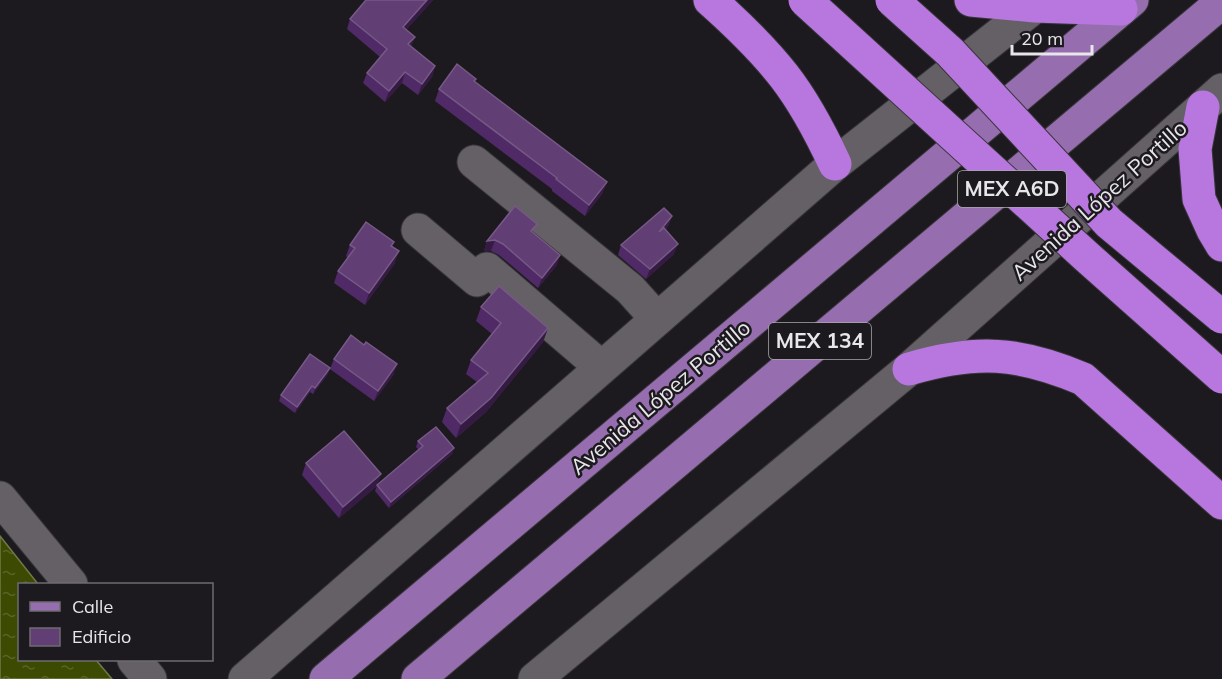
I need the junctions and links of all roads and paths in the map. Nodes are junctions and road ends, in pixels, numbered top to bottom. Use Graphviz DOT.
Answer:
graph roads {
  1 [pos="710,0"];
  2 [pos="805,0"];
  3 [pos="892,0"];
  4 [pos="971,0"];
  5 [pos="1222,2"];
  6 [pos="1039,3"];
  7 [pos="1127,5"];
  8 [pos="1213,99"];
  9 [pos="474,162"];
  10 [pos="835,164"];
  11 [pos="418,230"];
  12 [pos="1222,245"];
  13 [pos="1222,317"];
  14 [pos="657,319"];
  15 [pos="601,367"];
  16 [pos="909,369"];
  17 [pos="1222,376"];
  18 [pos="0,498"];
  19 [pos="1222,503"];
  20 [pos="69,583"];
  21 [pos="135,661"];
  22 [pos="150,679"];
  23 [pos="245,679"];
  24 [pos="326,679"];
  25 [pos="418,679"];
  26 [pos="535,679"];
  1 -- 10 [label="highway"];
  2 -- 17 [label="highway, MEX A6D, bridge"];
  3 -- 13 [label="highway, MEX A6D, bridge"];
  4 -- 6 [label="highway"];
  5 -- 25 [label="main road, MEX 134"];
  6 -- 7 [label="highway"];
  6 -- 10 [label="street"];
  7 -- 24 [label="main road, Avenida López Portillo / MEX 134"];
  8 -- 12 [label="highway"];
  8 -- 16 [label="street, Avenida López Portillo"];
  9 -- 14 [label="street"];
  10 -- 14 [label="street"];
  11 -- 15 [label="street"];
  14 -- 15 [label="street"];
  15 -- 23 [label="street"];
  16 -- 19 [label="highway"];
  16 -- 26 [label="street, Avenida López Portillo"];
  18 -- 20 [label="street"];
  21 -- 22 [label="street"];
}
